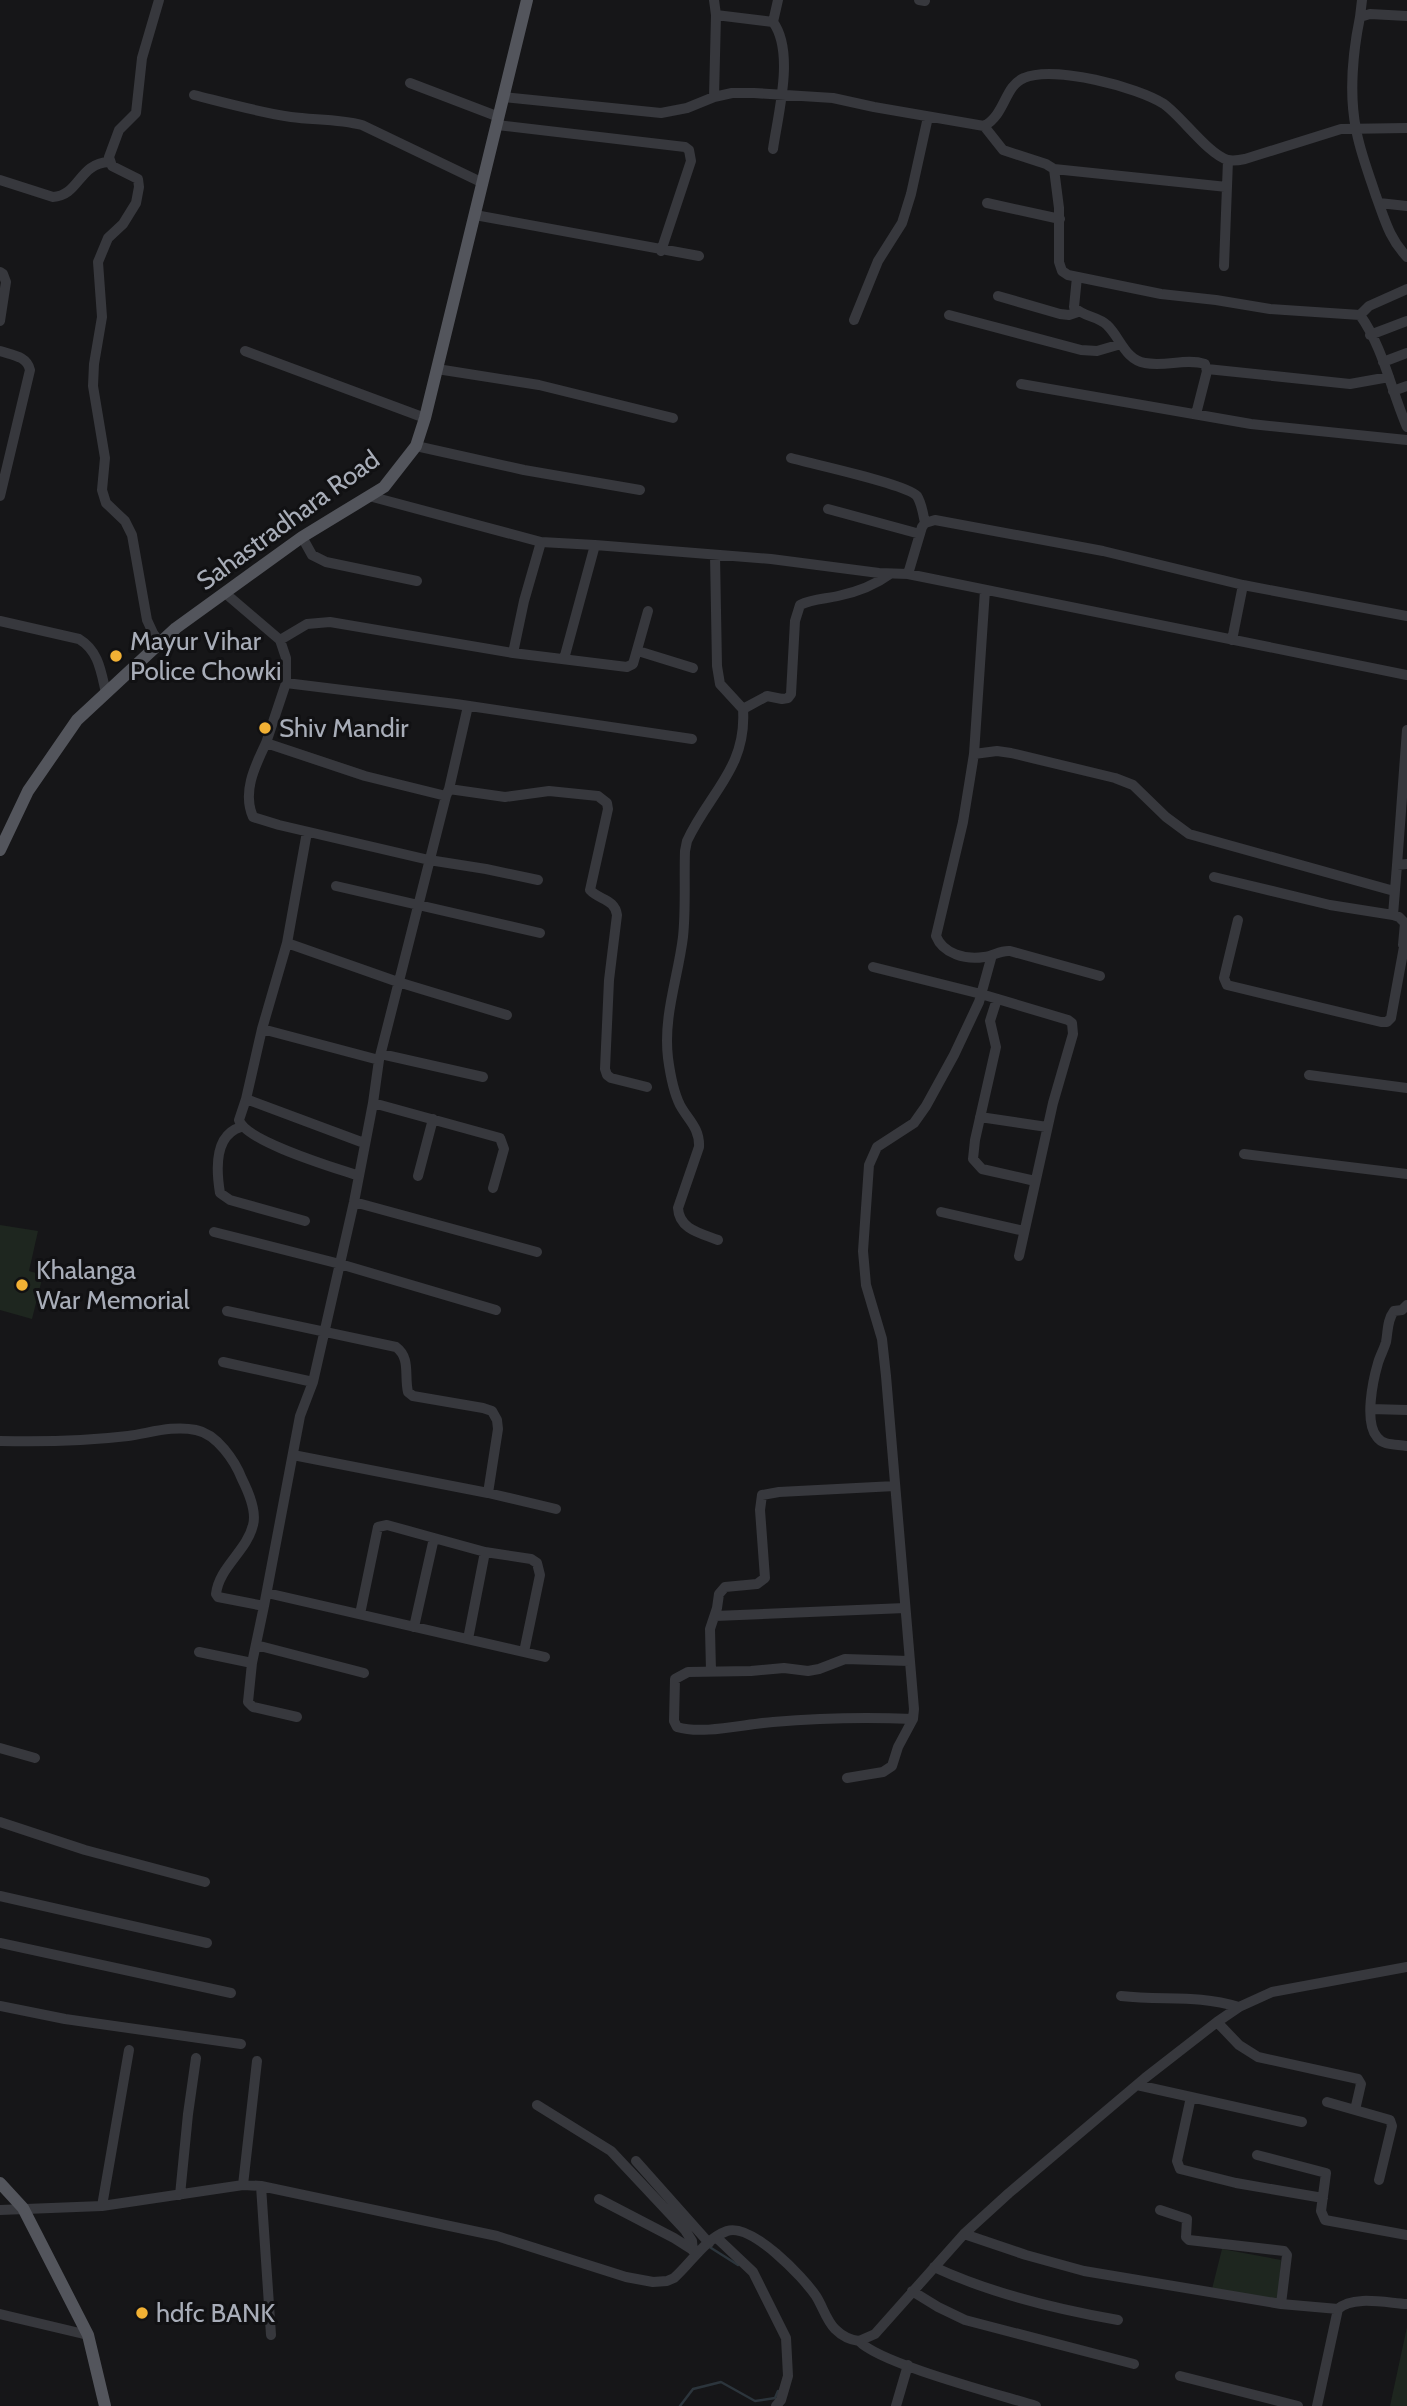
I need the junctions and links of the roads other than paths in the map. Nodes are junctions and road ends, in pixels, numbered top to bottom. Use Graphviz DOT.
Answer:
graph roads {
  1 [pos="159,0"];
  2 [pos="527,0"];
  3 [pos="714,0"];
  4 [pos="778,0"];
  5 [pos="919,0"];
  6 [pos="1362,0"];
  7 [pos="925,1"];
  8 [pos="716,15"];
  9 [pos="1407,16"];
  10 [pos="1360,17"];
  11 [pos="773,22"];
  12 [pos="410,83"];
  13 [pos="194,95"];
  14 [pos="781,95"];
  15 [pos="504,97"];
  16 [pos="713,97"];
  17 [pos="928,117"];
  18 [pos="498,121"];
  19 [pos="984,126"];
  20 [pos="1356,128"];
  21 [pos="1407,128"];
  22 [pos="773,149"];
  23 [pos="1228,160"];
  24 [pos="109,162"];
  25 [pos="1054,169"];
  26 [pos="0,180"];
  27 [pos="483,183"];
  28 [pos="1227,187"];
  29 [pos="987,203"];
  30 [pos="1379,203"];
  31 [pos="1407,206"];
  32 [pos="475,215"];
  33 [pos="1060,219"];
  34 [pos="661,251"];
  35 [pos="699,257"];
  36 [pos="1407,257"];
  37 [pos="1224,266"];
  38 [pos="0,272"];
  39 [pos="1077,277"];
  40 [pos="1407,289"];
  41 [pos="998,296"];
  42 [pos="1078,312"];
  43 [pos="949,315"];
  44 [pos="1360,315"];
  45 [pos="854,320"];
  46 [pos="0,321"];
  47 [pos="1407,321"];
  48 [pos="1370,335"];
  49 [pos="1121,344"];
  50 [pos="0,351"];
  51 [pos="245,351"];
  52 [pos="1407,353"];
  53 [pos="1383,362"];
  54 [pos="437,369"];
  55 [pos="1207,369"];
  56 [pos="1389,377"];
  57 [pos="1021,384"];
  58 [pos="1407,386"];
  59 [pos="1393,391"];
  60 [pos="1196,414"];
  61 [pos="425,418"];
  62 [pos="673,418"];
  63 [pos="1406,423"];
  64 [pos="1407,440"];
  65 [pos="416,446"];
  66 [pos="791,458"];
  67 [pos="640,490"];
  68 [pos="0,496"];
  69 [pos="369,496"];
  70 [pos="828,509"];
  71 [pos="925,523"];
  72 [pos="920,534"];
  73 [pos="302,537"];
  74 [pos="541,542"];
  75 [pos="594,545"];
  76 [pos="715,555"];
  77 [pos="890,574"];
  78 [pos="908,574"];
  79 [pos="416,581"];
  80 [pos="1243,585"];
  81 [pos="985,590"];
  82 [pos="225,593"];
  83 [pos="649,611"];
  84 [pos="1407,616"];
  85 [pos="0,621"];
  86 [pos="280,639"];
  87 [pos="1232,640"];
  88 [pos="160,643"];
  89 [pos="638,650"];
  90 [pos="513,653"];
  91 [pos="564,659"];
  92 [pos="692,668"];
  93 [pos="1407,675"];
  94 [pos="286,683"];
  95 [pos="106,693"];
  96 [pos="468,706"];
  97 [pos="743,709"];
  98 [pos="1407,730"];
  99 [pos="692,739"];
  100 [pos="266,743"];
  101 [pos="975,754"];
  102 [pos="447,793"];
  103 [pos="307,832"];
  104 [pos="0,850"];
  105 [pos="429,860"];
  106 [pos="1402,864"];
  107 [pos="1214,877"];
  108 [pos="537,880"];
  109 [pos="336,886"];
  110 [pos="1394,891"];
  111 [pos="417,905"];
  112 [pos="1392,915"];
  113 [pos="1238,920"];
  114 [pos="540,933"];
  115 [pos="287,943"];
  116 [pos="1405,948"];
  117 [pos="992,955"];
  118 [pos="873,967"];
  119 [pos="1100,976"];
  120 [pos="398,982"];
  121 [pos="981,994"];
  122 [pos="997,999"];
  123 [pos="507,1015"];
  124 [pos="262,1029"];
  125 [pos="380,1057"];
  126 [pos="1309,1075"];
  127 [pos="483,1077"];
  128 [pos="647,1087"];
  129 [pos="1407,1088"];
  130 [pos="246,1099"];
  131 [pos="373,1103"];
  132 [pos="980,1117"];
  133 [pos="433,1119"];
  134 [pos="241,1127"];
  135 [pos="1048,1127"];
  136 [pos="364,1143"];
  137 [pos="1244,1154"];
  138 [pos="1407,1174"];
  139 [pos="359,1176"];
  140 [pos="418,1176"];
  141 [pos="1035,1181"];
  142 [pos="493,1188"];
  143 [pos="354,1202"];
  144 [pos="941,1212"];
  145 [pos="305,1221"];
  146 [pos="1024,1231"];
  147 [pos="214,1232"];
  148 [pos="718,1240"];
  149 [pos="537,1252"];
  150 [pos="1019,1256"];
  151 [pos="340,1264"];
  152 [pos="1407,1306"];
  153 [pos="496,1310"];
  154 [pos="227,1311"];
  155 [pos="324,1333"];
  156 [pos="223,1363"];
  157 [pos="313,1382"];
  158 [pos="1371,1409"];
  159 [pos="1407,1410"];
  160 [pos="0,1441"];
  161 [pos="1407,1446"];
  162 [pos="293,1455"];
  163 [pos="895,1486"];
  164 [pos="488,1493"];
  165 [pos="556,1509"];
  166 [pos="434,1538"];
  167 [pos="485,1552"];
  168 [pos="267,1593"];
  169 [pos="264,1606"];
  170 [pos="905,1608"];
  171 [pos="360,1614"];
  172 [pos="715,1616"];
  173 [pos="414,1627"];
  174 [pos="468,1639"];
  175 [pos="256,1645"];
  176 [pos="199,1652"];
  177 [pos="524,1652"];
  178 [pos="545,1657"];
  179 [pos="909,1661"];
  180 [pos="252,1663"];
  181 [pos="711,1671"];
  182 [pos="364,1673"];
  183 [pos="297,1717"];
  184 [pos="913,1719"];
  185 [pos="0,1748"];
  186 [pos="35,1758"];
  187 [pos="847,1779"];
  188 [pos="0,1822"];
  189 [pos="205,1882"];
  190 [pos="0,1896"];
  191 [pos="0,1943"];
  192 [pos="206,1943"];
  193 [pos="1407,1967"];
  194 [pos="232,1993"];
  195 [pos="1121,1996"];
  196 [pos="0,2006"];
  197 [pos="1240,2007"];
  198 [pos="1217,2022"];
  199 [pos="241,2044"];
  200 [pos="130,2050"];
  201 [pos="197,2058"];
  202 [pos="257,2061"];
  203 [pos="1137,2085"];
  204 [pos="1191,2097"];
  205 [pos="1327,2102"];
  206 [pos="537,2105"];
  207 [pos="1355,2110"];
  208 [pos="1303,2122"];
  209 [pos="1257,2155"];
  210 [pos="636,2161"];
  211 [pos="1379,2180"];
  212 [pos="0,2183"];
  213 [pos="243,2185"];
  214 [pos="261,2186"];
  215 [pos="180,2195"];
  216 [pos="1323,2198"];
  217 [pos="599,2199"];
  218 [pos="102,2206"];
  219 [pos="23,2208"];
  220 [pos="0,2210"];
  221 [pos="1160,2210"];
  222 [pos="964,2234"];
  223 [pos="1407,2235"];
  224 [pos="704,2246"];
  225 [pos="934,2267"];
  226 [pos="912,2291"];
  227 [pos="1282,2304"];
  228 [pos="1407,2304"];
  229 [pos="1338,2309"];
  230 [pos="0,2314"];
  231 [pos="1118,2320"];
  232 [pos="271,2334"];
  233 [pos="88,2335"];
  234 [pos="859,2341"];
  235 [pos="1134,2364"];
  236 [pos="908,2365"];
  237 [pos="1180,2376"];
  238 [pos="106,2406"];
  239 [pos="776,2406"];
  240 [pos="896,2406"];
  241 [pos="1036,2406"];
  242 [pos="1298,2406"];
  243 [pos="1317,2406"];
  1 -- 24 [label="street"];
  2 -- 15 [label="main road, Sahastradhara Road"];
  3 -- 8 [label="street"];
  4 -- 11 [label="street"];
  5 -- 7 [label="street"];
  6 -- 10 [label="street"];
  8 -- 11 [label="street"];
  8 -- 16 [label="street"];
  9 -- 10 [label="street"];
  10 -- 20 [label="street"];
  11 -- 14 [label="street"];
  12 -- 18 [label="street"];
  13 -- 27 [label="street"];
  14 -- 16 [label="street"];
  14 -- 17 [label="street"];
  14 -- 22 [label="street"];
  15 -- 16 [label="street"];
  15 -- 18 [label="main road, Sahastradhara Road"];
  17 -- 19 [label="street"];
  17 -- 45 [label="street"];
  18 -- 27 [label="main road, Sahastradhara Road"];
  18 -- 34 [label="street"];
  19 -- 23 [label="street"];
  19 -- 25 [label="street"];
  20 -- 21 [label="street"];
  20 -- 23 [label="street"];
  20 -- 30 [label="street"];
  23 -- 28 [label="street"];
  24 -- 26 [label="street"];
  24 -- 88 [label="street"];
  25 -- 28 [label="street"];
  25 -- 33 [label="street"];
  27 -- 32 [label="main road, Sahastradhara Road"];
  28 -- 37 [label="street"];
  29 -- 33 [label="street"];
  30 -- 31 [label="street"];
  30 -- 36 [label="street"];
  32 -- 34 [label="street"];
  32 -- 54 [label="main road, Sahastradhara Road"];
  33 -- 39 [label="street"];
  34 -- 35 [label="street"];
  38 -- 46 [label="street"];
  39 -- 42 [label="street"];
  39 -- 44 [label="street"];
  40 -- 44 [label="street"];
  41 -- 42 [label="street"];
  42 -- 49 [label="street"];
  43 -- 49 [label="street"];
  44 -- 48 [label="street"];
  47 -- 48 [label="street"];
  48 -- 53 [label="street"];
  49 -- 55 [label="street"];
  50 -- 68 [label="street"];
  51 -- 61 [label="street"];
  52 -- 53 [label="street"];
  53 -- 56 [label="street"];
  54 -- 61 [label="main road, Sahastradhara Road"];
  54 -- 62 [label="street"];
  55 -- 56 [label="street"];
  55 -- 60 [label="street"];
  56 -- 59 [label="street"];
  57 -- 60 [label="street"];
  58 -- 59 [label="street"];
  59 -- 63 [label="street"];
  60 -- 64 [label="street"];
  61 -- 65 [label="main road, Sahastradhara Road"];
  65 -- 67 [label="street"];
  65 -- 69 [label="main road, Sahastradhara Road"];
  66 -- 71 [label="street"];
  69 -- 73 [label="main road, Sahastradhara Road"];
  69 -- 74 [label="street"];
  70 -- 72 [label="street"];
  71 -- 72 [label="street"];
  71 -- 80 [label="street"];
  72 -- 78 [label="street"];
  73 -- 79 [label="street"];
  73 -- 82 [label="main road, Sahastradhara Road"];
  74 -- 75 [label="street"];
  74 -- 90 [label="street"];
  75 -- 76 [label="street"];
  75 -- 91 [label="street"];
  76 -- 77 [label="street"];
  76 -- 97 [label="street"];
  77 -- 78 [label="street"];
  77 -- 97 [label="street"];
  78 -- 81 [label="street"];
  80 -- 84 [label="street"];
  80 -- 87 [label="street"];
  81 -- 87 [label="street"];
  81 -- 101 [label="street"];
  82 -- 86 [label="street"];
  82 -- 88 [label="main road, Sahastradhara Road"];
  83 -- 89 [label="street"];
  85 -- 95 [label="street"];
  86 -- 90 [label="street"];
  86 -- 94 [label="street"];
  87 -- 93 [label="street"];
  88 -- 95 [label="main road, Sahastradhara Road"];
  89 -- 91 [label="street"];
  89 -- 92 [label="street"];
  90 -- 91 [label="street"];
  94 -- 96 [label="street"];
  94 -- 100 [label="street"];
  95 -- 104 [label="main road, Sahastradhara Road"];
  96 -- 99 [label="street"];
  96 -- 102 [label="street"];
  97 -- 148 [label="street"];
  98 -- 106 [label="street"];
  100 -- 102 [label="street"];
  100 -- 103 [label="street"];
  101 -- 110 [label="street"];
  101 -- 117 [label="street"];
  102 -- 105 [label="street"];
  102 -- 128 [label="street"];
  103 -- 105 [label="street"];
  103 -- 115 [label="street"];
  105 -- 108 [label="street"];
  105 -- 111 [label="street"];
  106 -- 110 [label="street"];
  107 -- 112 [label="street"];
  109 -- 111 [label="street"];
  110 -- 112 [label="street"];
  111 -- 114 [label="street"];
  111 -- 120 [label="street"];
  112 -- 116 [label="street"];
  113 -- 116 [label="street"];
  115 -- 120 [label="street"];
  115 -- 124 [label="street"];
  117 -- 119 [label="street"];
  117 -- 121 [label="street"];
  118 -- 121 [label="street"];
  120 -- 123 [label="street"];
  120 -- 125 [label="street"];
  121 -- 122 [label="street"];
  121 -- 163 [label="street"];
  122 -- 132 [label="street"];
  122 -- 135 [label="street"];
  124 -- 125 [label="street"];
  124 -- 130 [label="street"];
  125 -- 127 [label="street"];
  125 -- 131 [label="street"];
  126 -- 129 [label="street"];
  130 -- 134 [label="street"];
  130 -- 136 [label="street"];
  131 -- 133 [label="street"];
  131 -- 136 [label="street"];
  132 -- 135 [label="street"];
  132 -- 141 [label="street"];
  133 -- 140 [label="street"];
  133 -- 142 [label="street"];
  134 -- 139 [label="street"];
  134 -- 145 [label="street"];
  135 -- 141 [label="street"];
  136 -- 139 [label="street"];
  137 -- 138 [label="street"];
  139 -- 143 [label="street"];
  141 -- 146 [label="street"];
  143 -- 149 [label="street"];
  143 -- 151 [label="street"];
  144 -- 146 [label="street"];
  146 -- 150 [label="street"];
  147 -- 151 [label="street"];
  151 -- 153 [label="street"];
  151 -- 155 [label="street"];
  152 -- 158 [label="street"];
  154 -- 155 [label="street"];
  155 -- 157 [label="street"];
  155 -- 164 [label="street"];
  156 -- 157 [label="street"];
  157 -- 162 [label="street"];
  158 -- 159 [label="street"];
  158 -- 161 [label="street"];
  160 -- 169 [label="street"];
  162 -- 164 [label="street"];
  162 -- 168 [label="street"];
  163 -- 170 [label="street"];
  163 -- 172 [label="street"];
  164 -- 165 [label="street"];
  166 -- 167 [label="street"];
  166 -- 171 [label="street"];
  166 -- 173 [label="street"];
  167 -- 174 [label="street"];
  167 -- 177 [label="street"];
  168 -- 169 [label="street"];
  168 -- 171 [label="street"];
  169 -- 175 [label="street"];
  170 -- 172 [label="street"];
  170 -- 179 [label="street"];
  171 -- 173 [label="street"];
  172 -- 181 [label="street"];
  173 -- 174 [label="street"];
  174 -- 177 [label="street"];
  175 -- 180 [label="street"];
  175 -- 182 [label="street"];
  176 -- 180 [label="street"];
  177 -- 178 [label="street"];
  179 -- 181 [label="street"];
  179 -- 184 [label="street"];
  180 -- 183 [label="street"];
  181 -- 184 [label="street"];
  184 -- 187 [label="street"];
  185 -- 186 [label="street"];
  188 -- 189 [label="street"];
  190 -- 192 [label="street"];
  191 -- 194 [label="street"];
  193 -- 197 [label="street"];
  195 -- 197 [label="street"];
  196 -- 199 [label="street"];
  197 -- 198 [label="street"];
  198 -- 203 [label="street"];
  198 -- 207 [label="street"];
  200 -- 218 [label="street"];
  201 -- 215 [label="street"];
  202 -- 213 [label="street"];
  203 -- 204 [label="street"];
  203 -- 222 [label="street"];
  204 -- 208 [label="street"];
  204 -- 216 [label="street"];
  205 -- 207 [label="street"];
  206 -- 224 [label="street"];
  207 -- 211 [label="street"];
  209 -- 216 [label="street"];
  210 -- 224 [label="street"];
  212 -- 219 [label="main road"];
  213 -- 214 [label="street"];
  213 -- 215 [label="street"];
  214 -- 224 [label="street"];
  214 -- 232 [label="street"];
  215 -- 218 [label="street"];
  216 -- 223 [label="street"];
  217 -- 224 [label="street"];
  218 -- 219 [label="street"];
  219 -- 220 [label="street"];
  219 -- 233 [label="main road"];
  221 -- 227 [label="street"];
  222 -- 225 [label="street"];
  222 -- 227 [label="street"];
  224 -- 234 [label="street"];
  224 -- 239 [label="street"];
  225 -- 226 [label="street"];
  225 -- 231 [label="street"];
  226 -- 234 [label="street"];
  226 -- 235 [label="street"];
  227 -- 229 [label="street"];
  228 -- 229 [label="street"];
  229 -- 243 [label="street"];
  230 -- 233 [label="street"];
  233 -- 238 [label="main road"];
  234 -- 236 [label="street"];
  236 -- 240 [label="street"];
  236 -- 241 [label="street"];
  237 -- 242 [label="street"];
}
